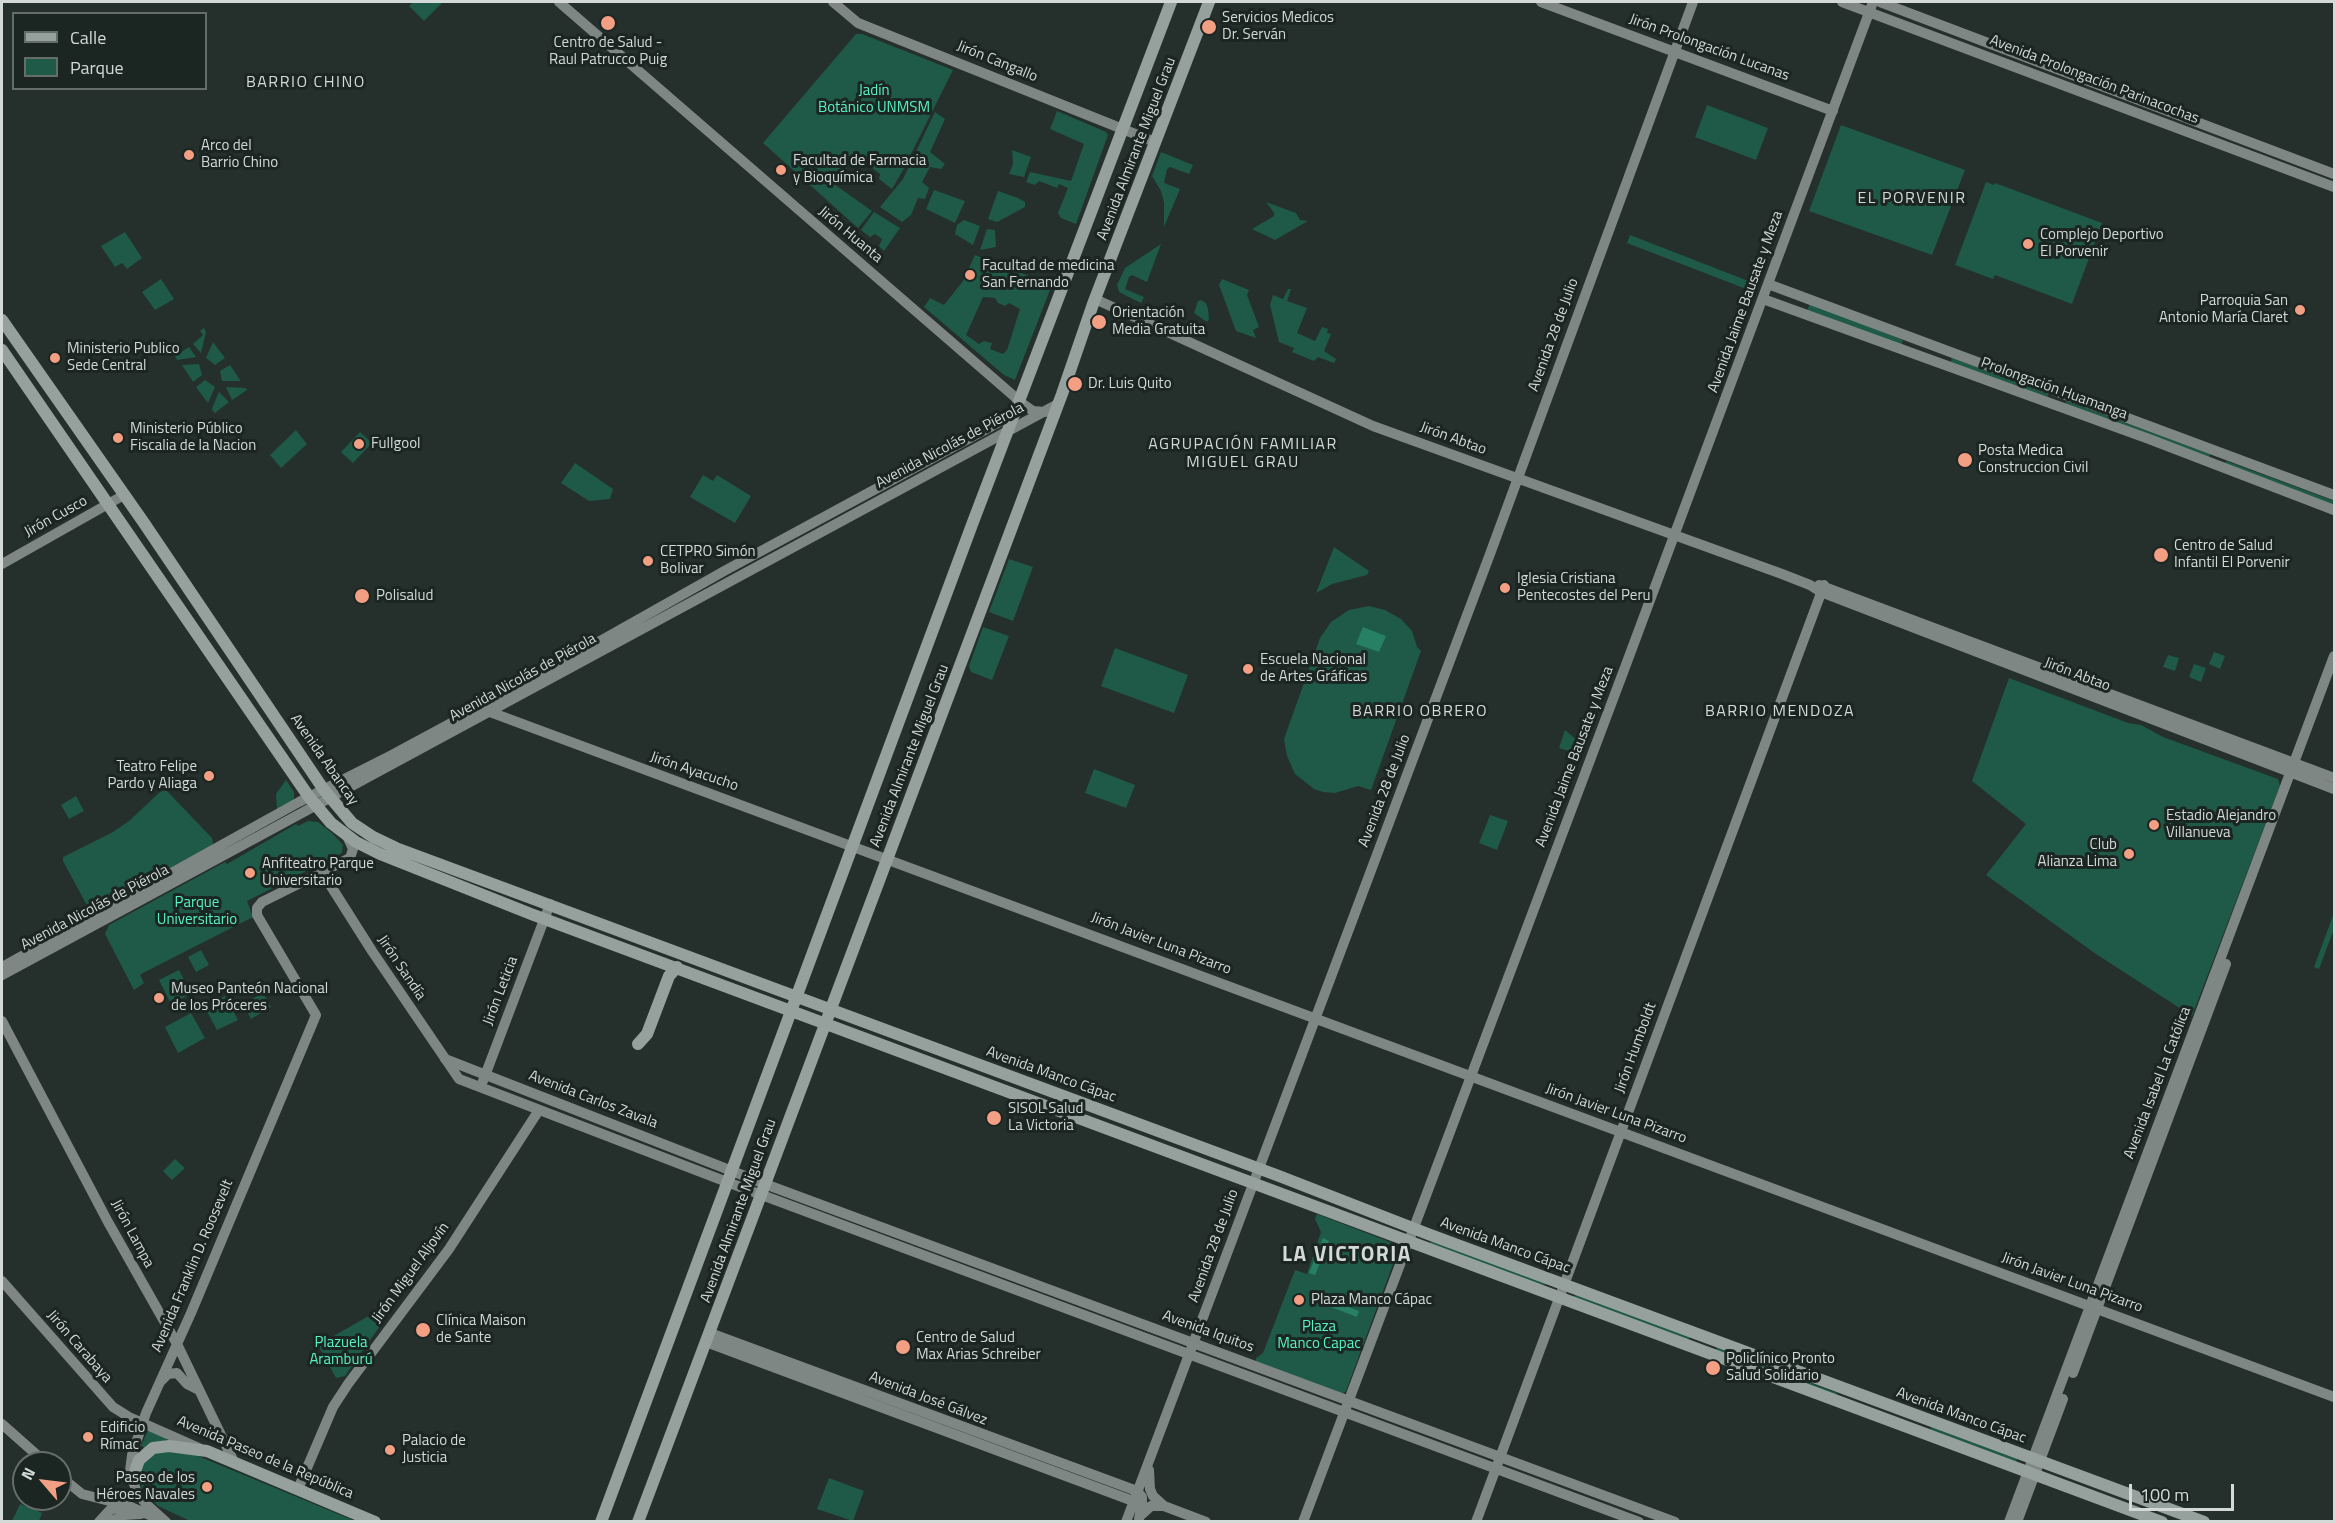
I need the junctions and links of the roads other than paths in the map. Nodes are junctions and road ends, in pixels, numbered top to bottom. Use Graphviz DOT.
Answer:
graph roads {
  1 [pos="559,2"];
  2 [pos="833,2"];
  3 [pos="1171,2"];
  4 [pos="1209,2"];
  5 [pos="1541,2"];
  6 [pos="1693,2"];
  7 [pos="1842,2"];
  8 [pos="1880,2"];
  9 [pos="1871,6"];
  10 [pos="1674,52"];
  11 [pos="1833,111"];
  12 [pos="1124,130"];
  13 [pos="1153,141"];
  14 [pos="2334,174"];
  15 [pos="2334,187"];
  16 [pos="1768,284"];
  17 [pos="1763,298"];
  18 [pos="1095,299"];
  19 [pos="2,320"];
  20 [pos="2,350"];
  21 [pos="1020,406"];
  22 [pos="1050,409"];
  23 [pos="1011,431"];
  24 [pos="957,445"];
  25 [pos="963,456"];
  26 [pos="1517,478"];
  27 [pos="124,495"];
  28 [pos="2334,495"];
  29 [pos="107,506"];
  30 [pos="2334,510"];
  31 [pos="1674,536"];
  32 [pos="2,564"];
  33 [pos="1822,589"];
  34 [pos="2334,656"];
  35 [pos="2334,671"];
  36 [pos="490,712"];
  37 [pos="2295,769"];
  38 [pos="2334,778"];
  39 [pos="2334,789"];
  40 [pos="327,794"];
  41 [pos="313,801"];
  42 [pos="347,836"];
  43 [pos="855,847"];
  44 [pos="884,858"];
  45 [pos="321,872"];
  46 [pos="550,904"];
  47 [pos="545,919"];
  48 [pos="2,967"];
  49 [pos="677,967"];
  50 [pos="2,975"];
  51 [pos="798,997"];
  52 [pos="827,1008"];
  53 [pos="793,1011"];
  54 [pos="1316,1018"];
  55 [pos="2,1021"];
  56 [pos="822,1021"];
  57 [pos="638,1044"];
  58 [pos="444,1059"];
  59 [pos="486,1074"];
  60 [pos="1471,1076"];
  61 [pos="459,1079"];
  62 [pos="480,1088"];
  63 [pos="574,1109"];
  64 [pos="539,1110"];
  65 [pos="569,1122"];
  66 [pos="1621,1132"];
  67 [pos="666,1145"];
  68 [pos="661,1157"];
  69 [pos="1259,1168"];
  70 [pos="731,1177"];
  71 [pos="1253,1183"];
  72 [pos="761,1188"];
  73 [pos="1413,1228"];
  74 [pos="1408,1242"];
  75 [pos="2,1281"];
  76 [pos="1564,1284"];
  77 [pos="1559,1298"];
  78 [pos="2094,1307"];
  79 [pos="191,1313"];
  80 [pos="164,1321"];
  81 [pos="708,1338"];
  82 [pos="1194,1343"];
  83 [pos="177,1344"];
  84 [pos="1190,1355"];
  85 [pos="159,1383"];
  86 [pos="199,1390"];
  87 [pos="2334,1397"];
  88 [pos="1349,1401"];
  89 [pos="1345,1412"];
  90 [pos="143,1423"];
  91 [pos="2,1424"];
  92 [pos="32,1451"];
  93 [pos="207,1451"];
  94 [pos="1151,1456"];
  95 [pos="1500,1456"];
  96 [pos="2036,1460"];
  97 [pos="234,1462"];
  98 [pos="1496,1468"];
  99 [pos="2032,1474"];
  100 [pos="132,1480"];
  101 [pos="72,1486"];
  102 [pos="298,1489"];
  103 [pos="1135,1496"];
  104 [pos="124,1505"];
  105 [pos="1164,1506"];
  106 [pos="151,1515"];
  107 [pos="1138,1520"];
  108 [pos="99,1521"];
  109 [pos="110,1521"];
  110 [pos="165,1521"];
  111 [pos="375,1521"];
  112 [pos="601,1521"];
  113 [pos="638,1521"];
  114 [pos="1126,1521"];
  115 [pos="1206,1521"];
  116 [pos="1303,1521"];
  117 [pos="1476,1521"];
  118 [pos="1639,1521"];
  119 [pos="1675,1521"];
  120 [pos="2009,1521"];
  121 [pos="2017,1521"];
  122 [pos="2162,1521"];
  123 [pos="2204,1521"];
  1 -- 21 [label="main road, Jirón Huanta"];
  2 -- 12 [label="main road, Jirón Cangallo"];
  3 -- 12 [label="main road, Avenida Almirante Miguel Grau"];
  4 -- 13 [label="main road, Avenida Almirante Miguel Grau"];
  5 -- 10 [label="main road, Jirón Prolongación Lucanas"];
  6 -- 10 [label="main road, Avenida 28 de Julio"];
  7 -- 9 [label="main road, Avenida Prolongación Parinacochas"];
  8 -- 14 [label="main road, Avenida Prolongación Parinacochas"];
  9 -- 11 [label="main road, Avenida Jaime Bausate y Meza"];
  9 -- 15 [label="main road, Avenida Prolongación Parinacochas"];
  10 -- 11 [label="main road, Jirón Prolongación Lucanas"];
  10 -- 26 [label="main road, Avenida 28 de Julio"];
  11 -- 16 [label="main road, Avenida Jaime Bausate y Meza"];
  12 -- 13 [label="main road, Jirón Cangallo"];
  12 -- 21 [label="main road, Avenida Almirante Miguel Grau"];
  13 -- 18 [label="main road, Avenida Almirante Miguel Grau"];
  16 -- 17 [label="main road, Avenida Jaime Bausate y Meza"];
  16 -- 28 [label="main road, Prolongación Huamanga"];
  17 -- 30 [label="main road, Prolongación Huamanga"];
  17 -- 31 [label="main road, Avenida Jaime Bausate y Meza"];
  18 -- 22 [label="main road, Avenida Almirante Miguel Grau"];
  18 -- 26 [label="main road, Jirón Abtao"];
  19 -- 27 [label="main road, Avenida Abancay"];
  20 -- 29 [label="main road, Avenida Abancay"];
  21 -- 22 [label="main road, Jirón Huanta"];
  21 -- 23 [label="main road, Avenida Almirante Miguel Grau"];
  21 -- 24 [label="main road, Avenida Nicolás de Piérola"];
  22 -- 23 [label="main road, Avenida Nicolás de Piérola"];
  22 -- 44 [label="main road, Avenida Almirante Miguel Grau"];
  23 -- 25 [label="main road, Avenida Nicolás de Piérola"];
  23 -- 43 [label="main road, Avenida Almirante Miguel Grau"];
  24 -- 25 [label="main road"];
  24 -- 40 [label="main road, Avenida Nicolás de Piérola"];
  25 -- 36 [label="main road, Avenida Nicolás de Piérola"];
  26 -- 31 [label="main road, Jirón Abtao"];
  26 -- 54 [label="main road, Avenida 28 de Julio"];
  27 -- 29 [label="main road, Jirón Cusco"];
  27 -- 40 [label="main road, Avenida Abancay"];
  29 -- 32 [label="main road, Jirón Cusco"];
  29 -- 41 [label="main road, Avenida Abancay"];
  31 -- 33 [label="main road, Jirón Abtao"];
  31 -- 60 [label="main road, Avenida Jaime Bausate y Meza"];
  33 -- 37 [label="main road, Jirón Abtao"];
  33 -- 66 [label="main road, Jirón Humboldt"];
  34 -- 37 [label="main road, Avenida Isabel La Católica"];
  35 -- 37 [label="main road, Avenida Isabel La Católica"];
  36 -- 40 [label="main road, Avenida Nicolás de Piérola"];
  36 -- 43 [label="main road, Jirón Ayacucho"];
  37 -- 38 [label="main road, Jirón Abtao"];
  37 -- 39 [label="main road, Jirón Abtao"];
  37 -- 78 [label="main road, Avenida Isabel La Católica"];
  40 -- 41 [label="main road, Avenida Nicolás de Piérola"];
  40 -- 46 [label="main road, Avenida Abancay"];
  41 -- 42 [label="main road, Avenida Abancay"];
  41 -- 48 [label="main road, Avenida Nicolás de Piérola"];
  41 -- 50 [label="main road, Avenida Nicolás de Piérola"];
  42 -- 45 [label="main road"];
  42 -- 47 [label="main road, Avenida Abancay"];
  43 -- 44 [label="main road, Jirón Ayacucho"];
  43 -- 51 [label="main road, Avenida Almirante Miguel Grau"];
  44 -- 52 [label="main road, Avenida Almirante Miguel Grau"];
  44 -- 54 [label="main road, Jirón Javier Luna Pizarro"];
  45 -- 58 [label="main road, Jirón Sandía"];
  45 -- 79 [label="main road, Avenida Franklin D. Roosevelt"];
  46 -- 47 [label="main road, Jirón Leticia"];
  46 -- 51 [label="main road, Avenida Abancay"];
  47 -- 49 [label="main road, Avenida Abancay"];
  47 -- 59 [label="main road, Jirón Leticia"];
  49 -- 53 [label="main road, Avenida Abancay"];
  49 -- 57 [label="main road"];
  51 -- 52 [label="main road, Avenida Manco Cápac"];
  51 -- 53 [label="main road, Avenida Almirante Miguel Grau"];
  52 -- 56 [label="main road, Avenida Almirante Miguel Grau"];
  52 -- 69 [label="main road, Avenida Manco Cápac"];
  53 -- 56 [label="main road, Avenida Manco Cápac"];
  53 -- 70 [label="main road, Avenida Almirante Miguel Grau"];
  54 -- 60 [label="main road, Jirón Javier Luna Pizarro"];
  54 -- 69 [label="main road, Avenida 28 de Julio"];
  55 -- 80 [label="main road, Jirón Lampa"];
  56 -- 71 [label="main road, Avenida Manco Cápac"];
  56 -- 72 [label="main road, Avenida Almirante Miguel Grau"];
  58 -- 59 [label="main road, Avenida Carlos Zavala"];
  58 -- 61 [label="main road, Jirón Sandía"];
  59 -- 62 [label="main road, Jirón Leticia"];
  59 -- 63 [label="main road, Avenida Carlos Zavala"];
  60 -- 66 [label="main road, Jirón Javier Luna Pizarro"];
  60 -- 73 [label="main road, Avenida Jaime Bausate y Meza"];
  61 -- 62 [label="main road, Avenida Carlos Zavala"];
  62 -- 64 [label="main road, Avenida Carlos Zavala"];
  63 -- 65 [label="main road"];
  63 -- 67 [label="main road, Avenida Carlos Zavala"];
  64 -- 65 [label="main road, Avenida Carlos Zavala"];
  64 -- 102 [label="main road, Jirón Miguel Aljovín"];
  65 -- 68 [label="main road, Avenida Carlos Zavala"];
  66 -- 76 [label="main road, Jirón Humboldt"];
  66 -- 78 [label="main road, Jirón Javier Luna Pizarro"];
  67 -- 68 [label="main road"];
  67 -- 70 [label="main road, Avenida Carlos Zavala"];
  68 -- 70 [label="main road, Avenida Carlos Zavala"];
  69 -- 71 [label="main road, Avenida 28 de Julio"];
  69 -- 73 [label="main road, Avenida Manco Cápac"];
  70 -- 72 [label="main road, Avenida Iquitos"];
  70 -- 112 [label="main road, Avenida Almirante Miguel Grau"];
  71 -- 74 [label="main road, Avenida Manco Cápac"];
  71 -- 82 [label="main road, Avenida 28 de Julio"];
  72 -- 81 [label="main road, Avenida Almirante Miguel Grau"];
  72 -- 82 [label="main road, Avenida Iquitos"];
  72 -- 84 [label="main road, Avenida Iquitos"];
  73 -- 74 [label="main road, Avenida Jaime Bausate y Meza"];
  73 -- 76 [label="main road, Avenida Manco Cápac"];
  74 -- 77 [label="main road, Avenida Manco Cápac"];
  74 -- 88 [label="main road, Avenida Jaime Bausate y Meza"];
  75 -- 90 [label="main road, Jirón Carabaya"];
  76 -- 77 [label="main road, Jirón Humboldt"];
  76 -- 96 [label="main road, Avenida Manco Cápac"];
  77 -- 95 [label="main road, Jirón Humboldt"];
  77 -- 99 [label="main road, Avenida Manco Cápac"];
  78 -- 87 [label="main road, Jirón Javier Luna Pizarro"];
  78 -- 96 [label="main road, Avenida Isabel La Católica"];
  79 -- 80 [label="main road"];
  79 -- 83 [label="main road, Avenida Franklin D. Roosevelt"];
  80 -- 83 [label="main road, Jirón Lampa"];
  81 -- 103 [label="main road, Avenida José Gálvez"];
  81 -- 113 [label="main road, Avenida Almirante Miguel Grau"];
  82 -- 84 [label="main road, Avenida 28 de Julio"];
  82 -- 88 [label="main road, Avenida Iquitos"];
  83 -- 85 [label="main road, Avenida Franklin D. Roosevelt"];
  83 -- 86 [label="main road, Jirón Lampa"];
  84 -- 89 [label="main road, Avenida Iquitos"];
  84 -- 94 [label="main road, Avenida 28 de Julio"];
  85 -- 86 [label="main road"];
  85 -- 90 [label="main road, Avenida Franklin D. Roosevelt"];
  86 -- 97 [label="main road, Jirón Lampa"];
  88 -- 89 [label="main road, Avenida Jaime Bausate y Meza"];
  88 -- 95 [label="main road, Avenida Iquitos"];
  89 -- 98 [label="main road, Avenida Iquitos"];
  89 -- 116 [label="main road, Avenida Jaime Bausate y Meza"];
  90 -- 93 [label="main road, Avenida Paseo de la República"];
  90 -- 100 [label="main road, Avenida Franklin D. Roosevelt"];
  91 -- 92 [label="main road"];
  93 -- 97 [label="main road, Avenida Paseo de la República"];
  93 -- 100 [label="main road"];
  94 -- 103 [label="main road, Avenida 28 de Julio"];
  94 -- 105 [label="main road"];
  95 -- 98 [label="main road, Jirón Humboldt"];
  95 -- 119 [label="main road, Avenida Iquitos"];
  96 -- 99 [label="main road, Avenida Isabel La Católica"];
  96 -- 123 [label="main road, Avenida Manco Cápac"];
  97 -- 102 [label="main road, Avenida Paseo de la República"];
  98 -- 117 [label="main road, Jirón Humboldt"];
  98 -- 118 [label="main road, Avenida Iquitos"];
  99 -- 120 [label="main road, Avenida Isabel La Católica"];
  99 -- 121 [label="main road, Avenida Isabel La Católica"];
  99 -- 122 [label="main road, Avenida Manco Cápac"];
  100 -- 110 [label="main road"];
  101 -- 104 [label="main road"];
  102 -- 111 [label="main road, Avenida Paseo de la República"];
  103 -- 107 [label="main road"];
  103 -- 114 [label="main road, Avenida 28 de Julio"];
  104 -- 106 [label="main road"];
  104 -- 108 [label="main road"];
  105 -- 107 [label="main road"];
  105 -- 115 [label="main road"];
  106 -- 109 [label="main road"];
  106 -- 110 [label="main road"];
}
